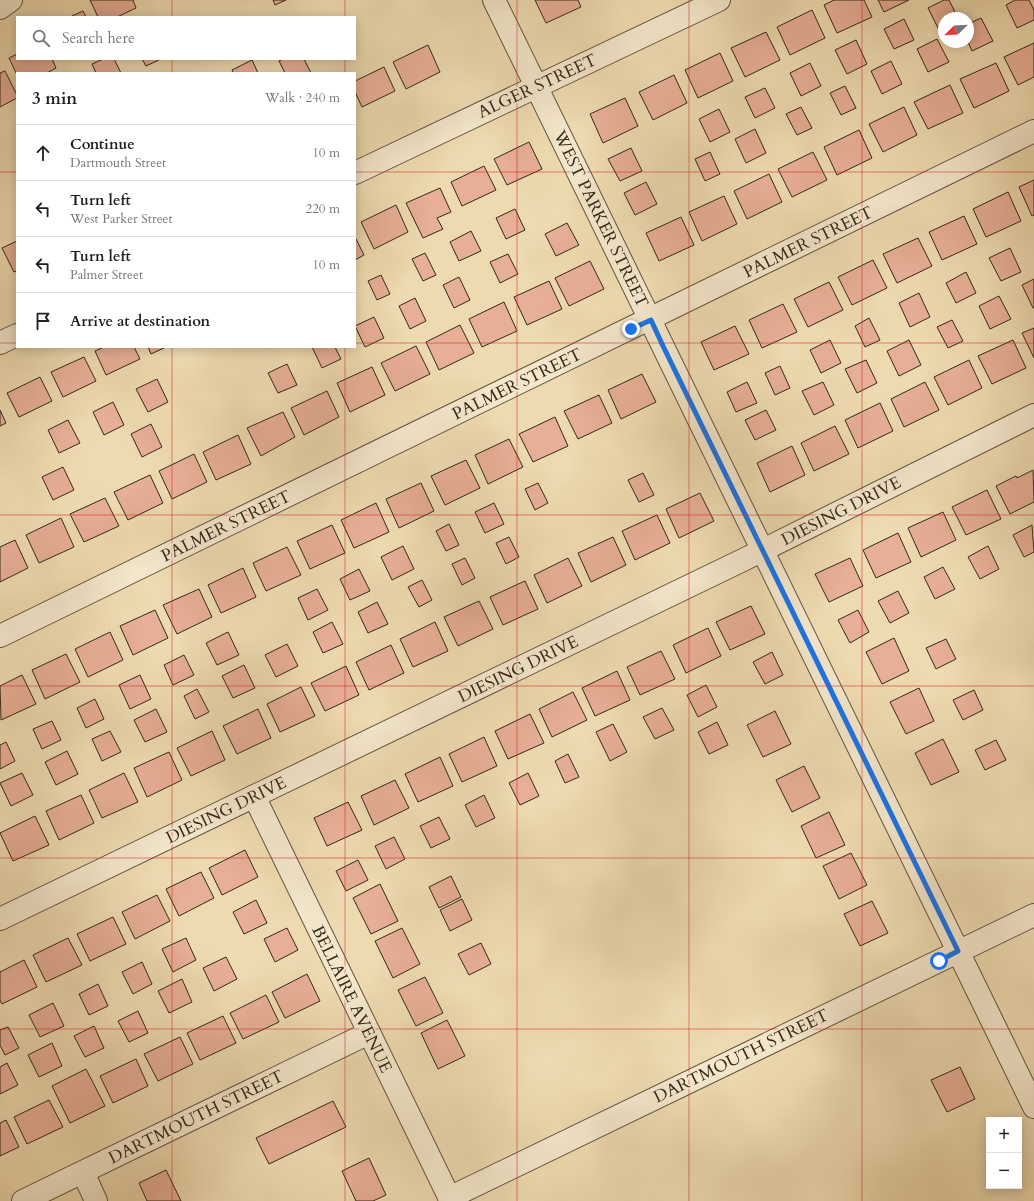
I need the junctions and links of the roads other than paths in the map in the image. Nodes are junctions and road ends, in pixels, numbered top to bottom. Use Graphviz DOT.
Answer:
graph roads {
  1 [pos="11,0"];
  2 [pos="494,0"];
  3 [pos="719,0"];
  4 [pos="0,8"];
  5 [pos="536,86"];
  6 [pos="1034,131"];
  7 [pos="356,173"];
  8 [pos="651,320"];
  9 [pos="16,335"];
  10 [pos="0,343"];
  11 [pos="1034,415"];
  12 [pos="762,551"];
  13 [pos="0,636"];
  14 [pos="254,796"];
  15 [pos="1034,915"];
  16 [pos="0,919"];
  17 [pos="958,951"];
  18 [pos="369,1033"];
  19 [pos="1034,1107"];
  20 [pos="83,1172"];
  21 [pos="450,1199"];
  22 [pos="23,1201"];
  23 [pos="96,1201"];
  1 -- 4 [label="street"];
  2 -- 5 [label="street, WEST PARKER STREET"];
  3 -- 5 [label="street, ALGER STREET"];
  5 -- 7 [label="street, ALGER STREET"];
  5 -- 8 [label="street, WEST PARKER STREET"];
  6 -- 8 [label="street, PALMER STREET"];
  8 -- 12 [label="street, WEST PARKER STREET"];
  8 -- 13 [label="street, PALMER STREET"];
  9 -- 10 [label="street"];
  11 -- 12 [label="street, DIESING DRIVE"];
  12 -- 14 [label="street, DIESING DRIVE"];
  12 -- 17 [label="street, WEST PARKER STREET"];
  14 -- 16 [label="street, DIESING DRIVE"];
  14 -- 18 [label="street, BELLAIRE AVENUE"];
  15 -- 17 [label="street, DARTMOUTH STREET"];
  17 -- 19 [label="street, WEST PARKER STREET"];
  17 -- 21 [label="street, DARTMOUTH STREET"];
  18 -- 20 [label="street, DARTMOUTH STREET"];
  18 -- 21 [label="street, BELLAIRE AVENUE"];
  20 -- 22 [label="street, DARTMOUTH STREET"];
  20 -- 23 [label="street"];
}
